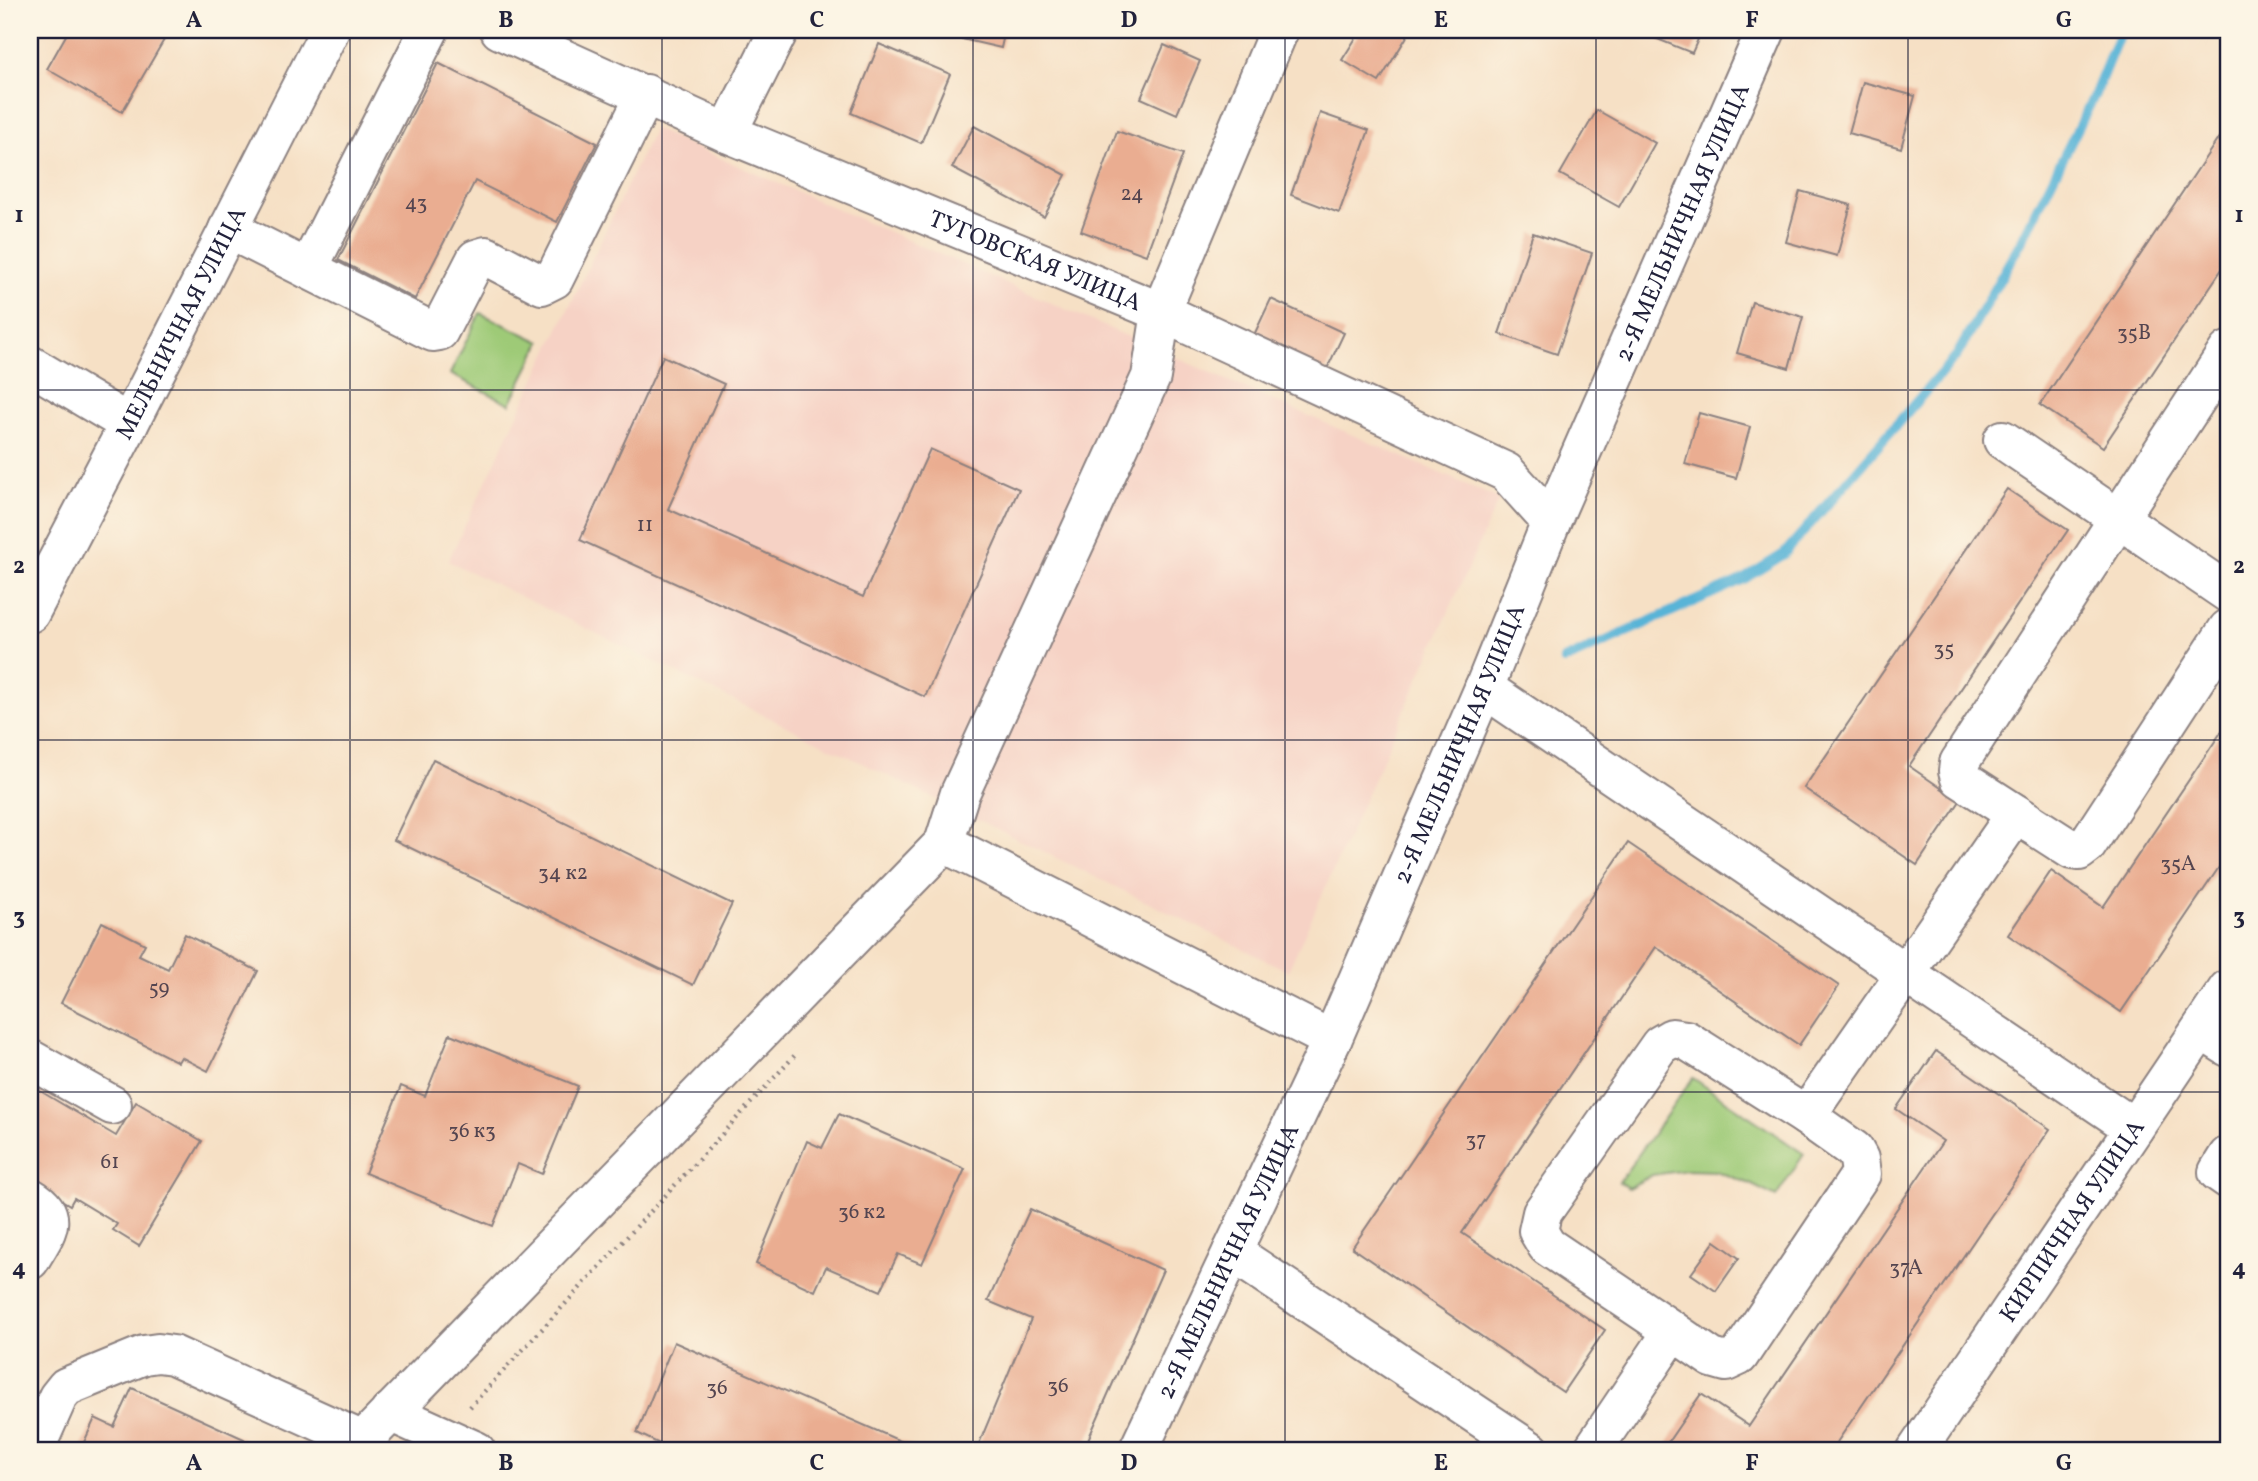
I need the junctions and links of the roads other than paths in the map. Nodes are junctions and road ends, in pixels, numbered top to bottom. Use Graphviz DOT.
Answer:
graph roads {
  1 [pos="330,30"];
  2 [pos="429,30"];
  3 [pos="500,30"];
  4 [pos="779,30"];
  5 [pos="1279,30"];
  6 [pos="1766,30"];
  7 [pos="646,94"];
  8 [pos="727,133"];
  9 [pos="228,229"];
  10 [pos="308,269"];
  11 [pos="1161,312"];
  12 [pos="2228,351"];
  13 [pos="30,365"];
  14 [pos="129,424"];
  15 [pos="2003,440"];
  16 [pos="2119,519"];
  17 [pos="1551,522"];
  18 [pos="2228,593"];
  19 [pos="30,613"];
  20 [pos="2228,629"];
  21 [pos="1484,688"];
  22 [pos="2016,814"];
  23 [pos="944,843"];
  24 [pos="1906,974"];
  25 [pos="2228,989"];
  26 [pos="2215,1038"];
  27 [pos="1332,1040"];
  28 [pos="30,1059"];
  29 [pos="112,1105"];
  30 [pos="1806,1116"];
  31 [pos="2134,1128"];
  32 [pos="2228,1156"];
  33 [pos="2228,1179"];
  34 [pos="30,1197"];
  35 [pos="1232,1252"];
  36 [pos="30,1260"];
  37 [pos="1673,1331"];
  38 [pos="390,1412"];
  39 [pos="460,1444"];
  40 [pos="358,1446"];
  41 [pos="34,1451"];
  42 [pos="1138,1451"];
  43 [pos="1531,1451"];
  44 [pos="1592,1451"];
  45 [pos="1916,1451"];
  1 -- 9 [label="street, МЕЛЬНИЧНАЯ УЛИЦА"];
  2 -- 10 [label="street"];
  3 -- 7 [label="street, ТУГОВСКАЯ УЛИЦА"];
  4 -- 8 [label="street"];
  5 -- 11 [label="street"];
  6 -- 17 [label="street, 2-Я МЕЛЬНИЧНАЯ УЛИЦА"];
  7 -- 8 [label="street, ТУГОВСКАЯ УЛИЦА"];
  7 -- 10 [label="street"];
  8 -- 11 [label="street, ТУГОВСКАЯ УЛИЦА"];
  9 -- 10 [label="street"];
  9 -- 14 [label="street, МЕЛЬНИЧНАЯ УЛИЦА"];
  11 -- 17 [label="street, ТУГОВСКАЯ УЛИЦА"];
  11 -- 23 [label="street"];
  12 -- 16 [label="street"];
  13 -- 14 [label="street"];
  14 -- 19 [label="street, МЕЛЬНИЧНАЯ УЛИЦА"];
  15 -- 16 [label="street"];
  16 -- 18 [label="street"];
  16 -- 22 [label="street"];
  17 -- 21 [label="street, 2-Я МЕЛЬНИЧНАЯ УЛИЦА"];
  20 -- 22 [label="street"];
  21 -- 24 [label="street"];
  21 -- 27 [label="street, 2-Я МЕЛЬНИЧНАЯ УЛИЦА"];
  22 -- 24 [label="street"];
  23 -- 27 [label="street"];
  23 -- 38 [label="street"];
  24 -- 30 [label="street"];
  24 -- 31 [label="street"];
  25 -- 26 [label="street, КИРПИЧНАЯ УЛИЦА"];
  26 -- 31 [label="street, КИРПИЧНАЯ УЛИЦА"];
  27 -- 35 [label="street, 2-Я МЕЛЬНИЧНАЯ УЛИЦА"];
  28 -- 29 [label="street"];
  30 -- 37 [label="street"];
  30 -- 37 [label="street"];
  31 -- 45 [label="street, КИРПИЧНАЯ УЛИЦА"];
  32 -- 33 [label="street"];
  34 -- 36 [label="street"];
  35 -- 42 [label="street, 2-Я МЕЛЬНИЧНАЯ УЛИЦА"];
  35 -- 43 [label="street"];
  37 -- 44 [label="street"];
  38 -- 39 [label="street"];
  38 -- 40 [label="street"];
  40 -- 41 [label="street"];
}
